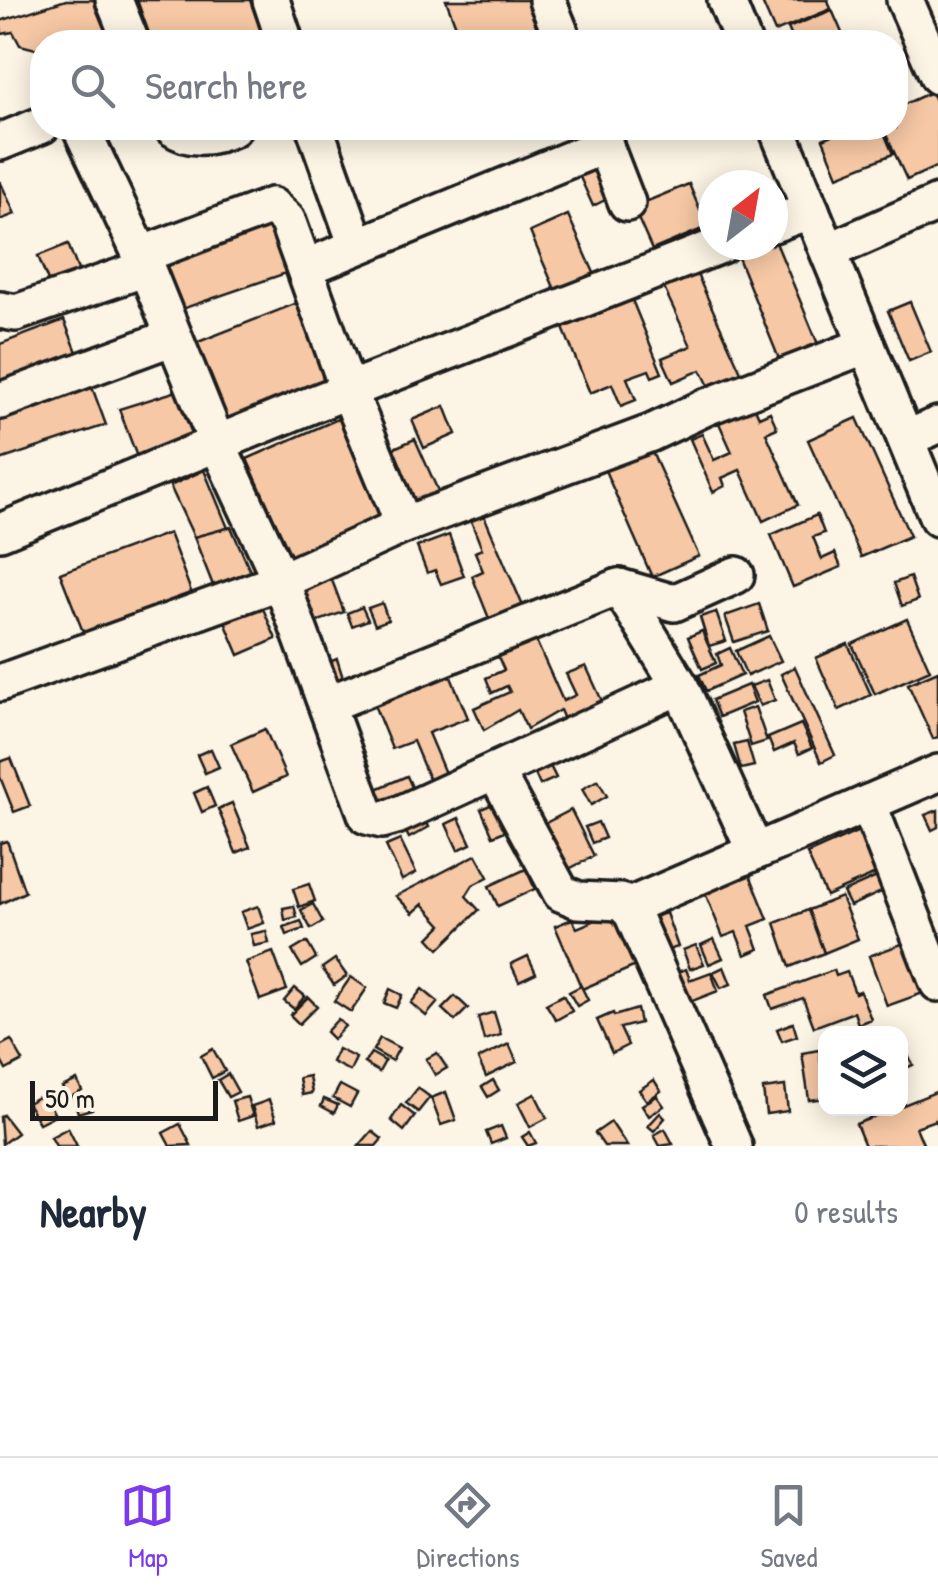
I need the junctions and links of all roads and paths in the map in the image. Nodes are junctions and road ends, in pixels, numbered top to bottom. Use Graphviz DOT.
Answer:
graph roads {
  1 [pos="114,0"];
  2 [pos="271,0"];
  3 [pos="547,0"];
  4 [pos="726,0"];
  5 [pos="905,0"];
  6 [pos="126,30"];
  7 [pos="282,30"];
  8 [pos="559,30"];
  9 [pos="738,30"];
  10 [pos="938,76"];
  11 [pos="30,130"];
  12 [pos="87,140"];
  13 [pos="319,140"];
  14 [pos="592,140"];
  15 [pos="603,140"];
  16 [pos="783,140"];
  17 [pos="0,142"];
  18 [pos="628,203"];
  19 [pos="938,203"];
  20 [pos="811,210"];
  21 [pos="788,218"];
  22 [pos="357,246"];
  23 [pos="829,251"];
  24 [pos="698,254"];
  25 [pos="143,262"];
  26 [pos="305,268"];
  27 [pos="0,310"];
  28 [pos="173,337"];
  29 [pos="866,346"];
  30 [pos="349,392"];
  31 [pos="0,401"];
  32 [pos="938,425"];
  33 [pos="906,439"];
  34 [pos="217,443"];
  35 [pos="938,518"];
  36 [pos="404,525"];
  37 [pos="0,532"];
  38 [pos="736,575"];
  39 [pos="281,581"];
  40 [pos="619,587"];
  41 [pos="0,683"];
  42 [pos="680,686"];
  43 [pos="328,704"];
  44 [pos="494,770"];
  45 [pos="938,773"];
  46 [pos="868,803"];
  47 [pos="755,852"];
  48 [pos="627,907"];
  49 [pos="938,983"];
  50 [pos="734,1146"];
  1 -- 6 [label="street"];
  2 -- 7 [label="street"];
  3 -- 8 [label="street"];
  4 -- 9 [label="street"];
  5 -- 10 [label="street"];
  11 -- 17 [label="street"];
  12 -- 25 [label="street"];
  13 -- 22 [label="street"];
  14 -- 22 [label="street"];
  15 -- 18 [label="street"];
  16 -- 20 [label="street"];
  19 -- 23 [label="street"];
  20 -- 21 [label="street"];
  20 -- 23 [label="street"];
  22 -- 26 [label="street"];
  23 -- 29 [label="street"];
  24 -- 30 [label="street"];
  25 -- 26 [label="street"];
  25 -- 27 [label="street"];
  25 -- 28 [label="street"];
  26 -- 30 [label="street"];
  28 -- 31 [label="street"];
  28 -- 34 [label="street"];
  29 -- 33 [label="street"];
  29 -- 36 [label="street"];
  30 -- 34 [label="street"];
  30 -- 36 [label="street"];
  32 -- 33 [label="street"];
  33 -- 35 [label="street"];
  34 -- 37 [label="street"];
  34 -- 39 [label="street"];
  36 -- 39 [label="street"];
  38 -- 40 [label="street"];
  39 -- 41 [label="street"];
  39 -- 43 [label="street"];
  40 -- 42 [label="street"];
  40 -- 43 [label="street"];
  42 -- 44 [label="street"];
  42 -- 47 [label="street"];
  43 -- 44 [label="street"];
  44 -- 48 [label="street"];
  45 -- 46 [label="street"];
  46 -- 47 [label="street"];
  46 -- 49 [label="street"];
  47 -- 48 [label="street"];
  48 -- 50 [label="street"];
}
